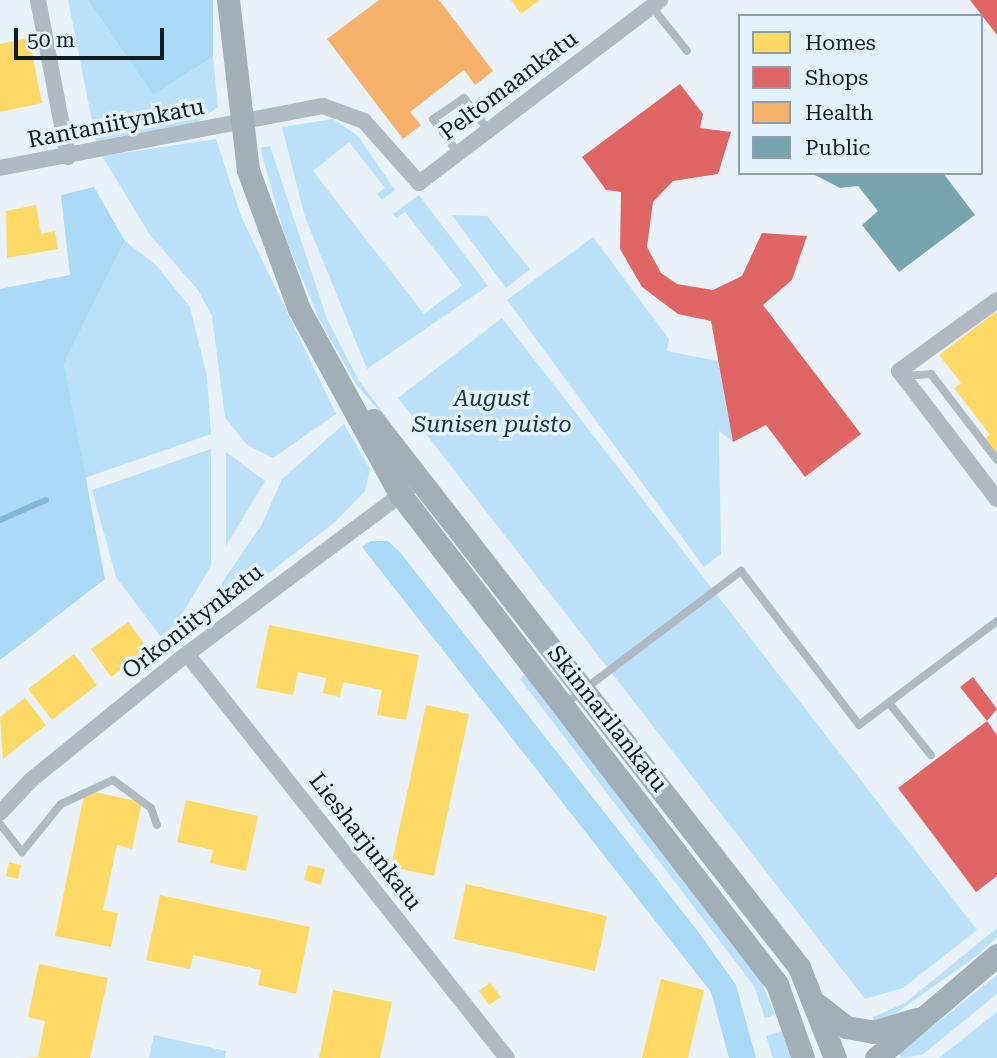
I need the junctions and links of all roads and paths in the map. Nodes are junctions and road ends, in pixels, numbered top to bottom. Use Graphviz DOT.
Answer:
graph roads {
  1 [pos="38,0"];
  2 [pos="228,0"];
  3 [pos="656,3"];
  4 [pos="687,51"];
  5 [pos="240,123"];
  6 [pos="488,130"];
  7 [pos="458,153"];
  8 [pos="68,157"];
  9 [pos="0,169"];
  10 [pos="419,183"];
  11 [pos="997,300"];
  12 [pos="902,373"];
  13 [pos="351,396"];
  14 [pos="997,460"];
  15 [pos="423,478"];
  16 [pos="400,494"];
  17 [pos="997,499"];
  18 [pos="997,621"];
  19 [pos="187,654"];
  20 [pos="585,689"];
  21 [pos="889,703"];
  22 [pos="565,705"];
  23 [pos="931,755"];
  24 [pos="0,813"];
  25 [pos="0,824"];
  26 [pos="158,825"];
  27 [pos="997,955"];
  28 [pos="818,1005"];
  29 [pos="794,1018"];
  30 [pos="919,1018"];
  31 [pos="873,1032"];
  32 [pos="507,1058"];
  33 [pos="803,1058"];
  34 [pos="823,1058"];
  35 [pos="834,1058"];
  36 [pos="876,1058"];
  1 -- 8 [label="street"];
  2 -- 5 [label="main road, Skinnarilankatu"];
  3 -- 4 [label="lane"];
  3 -- 6 [label="street, Peltomaankatu"];
  5 -- 8 [label="street, Rantaniitynkatu"];
  5 -- 10 [label="street, Rantaniitynkatu"];
  5 -- 13 [label="main road, Skinnarilankatu"];
  6 -- 7 [label="street, Peltomaankatu"];
  6 -- 7 [label="lane"];
  7 -- 10 [label="street, Peltomaankatu"];
  8 -- 9 [label="street, Rantaniitynkatu"];
  11 -- 12 [label="street"];
  12 -- 14 [label="lane"];
  12 -- 17 [label="street"];
  13 -- 15 [label="main road, Skinnarilankatu"];
  13 -- 16 [label="main road, Skinnarilankatu"];
  15 -- 16 [label="street, Orkoniitynkatu"];
  15 -- 20 [label="main road, Skinnarilankatu"];
  16 -- 19 [label="street, Orkoniitynkatu"];
  16 -- 22 [label="main road, Skinnarilankatu"];
  18 -- 21 [label="lane"];
  19 -- 24 [label="street, Orkoniitynkatu"];
  19 -- 32 [label="street, Liesharjunkatu"];
  20 -- 21 [label="lane"];
  20 -- 22 [label="lane"];
  20 -- 28 [label="main road, Skinnarilankatu"];
  21 -- 23 [label="lane"];
  22 -- 29 [label="main road, Skinnarilankatu"];
  25 -- 26 [label="lane"];
  27 -- 30 [label="main road"];
  28 -- 31 [label="main road"];
  28 -- 35 [label="main road, Skinnarilankatu"];
  29 -- 33 [label="main road, Skinnarilankatu"];
  29 -- 34 [label="main road"];
  30 -- 31 [label="main road"];
  30 -- 36 [label="main road"];
  31 -- 35 [label="main road"];
}
